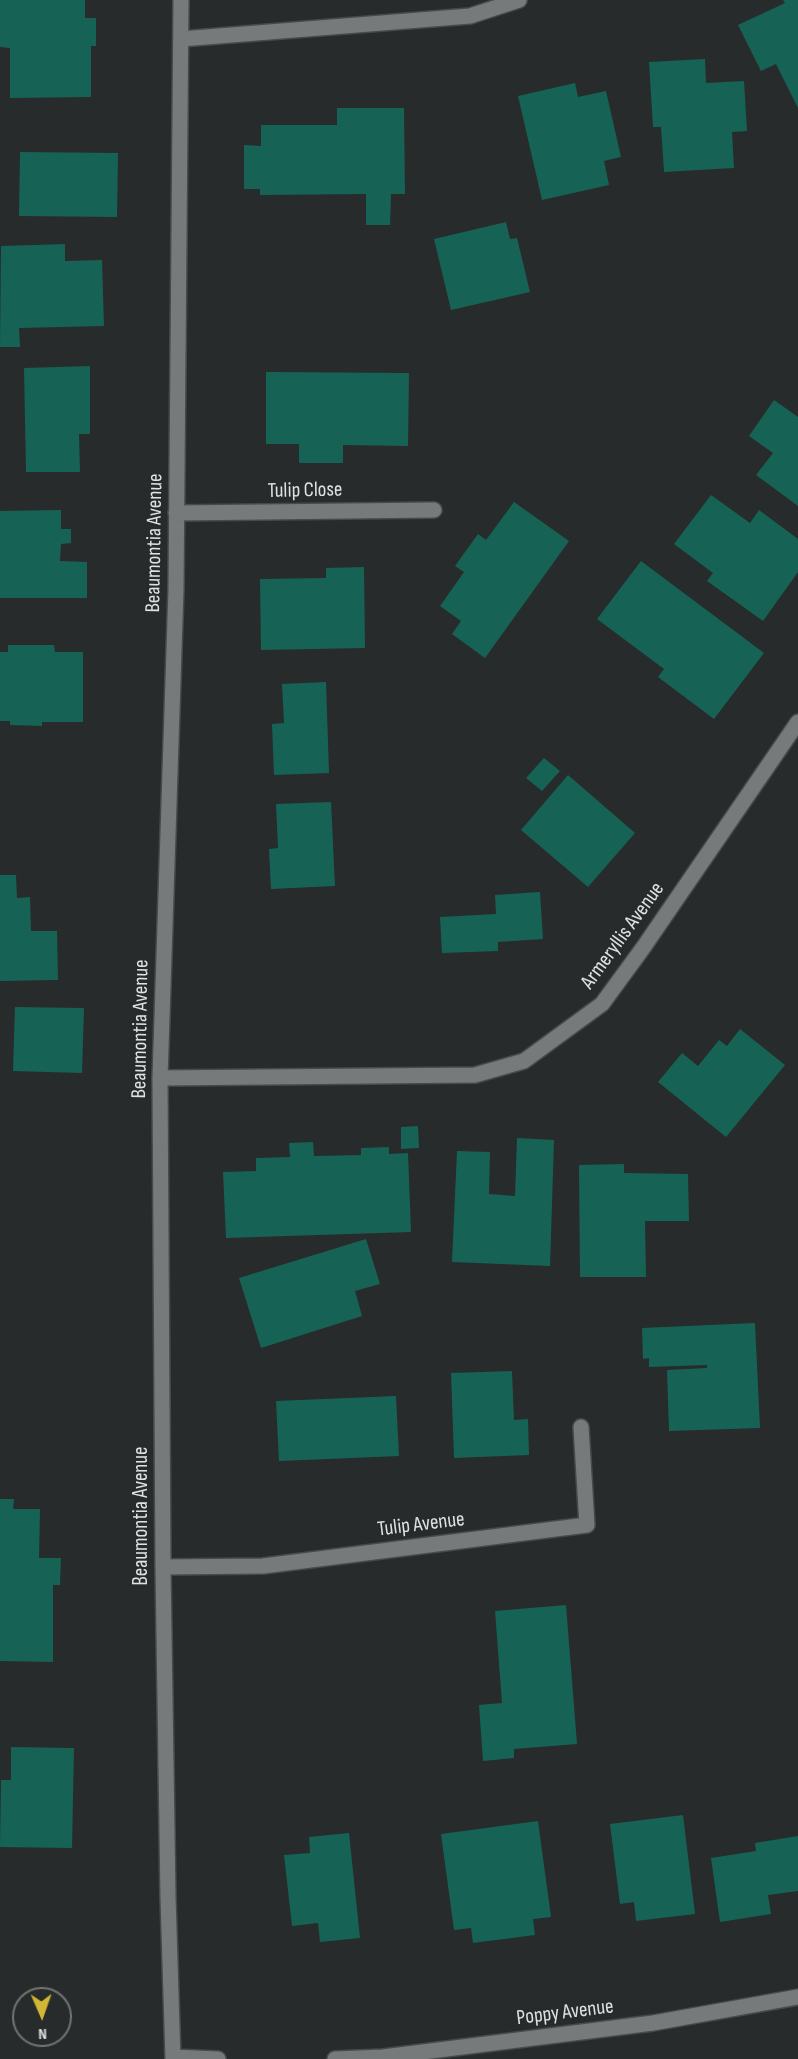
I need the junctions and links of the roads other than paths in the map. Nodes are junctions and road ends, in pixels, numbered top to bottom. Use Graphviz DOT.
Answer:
graph roads {
  1 [pos="181,0"];
  2 [pos="519,0"];
  3 [pos="181,39"];
  4 [pos="434,510"];
  5 [pos="176,513"];
  6 [pos="798,722"];
  7 [pos="160,1078"];
  8 [pos="581,1427"];
  9 [pos="163,1567"];
  10 [pos="798,1997"];
  11 [pos="173,2058"];
  12 [pos="218,2059"];
  13 [pos="335,2059"];
  1 -- 3 [label="street, Beaumontia Avenue"];
  2 -- 3 [label="street"];
  3 -- 5 [label="street, Beaumontia Avenue"];
  4 -- 5 [label="street, Tulip Close"];
  5 -- 7 [label="street, Beaumontia Avenue"];
  6 -- 7 [label="street, Armeryllis Avenue"];
  7 -- 9 [label="street, Beaumontia Avenue"];
  8 -- 9 [label="street, Tulip Avenue"];
  9 -- 11 [label="street, Beaumontia Avenue"];
  10 -- 13 [label="street, Poppy Avenue"];
  11 -- 12 [label="street"];
}
